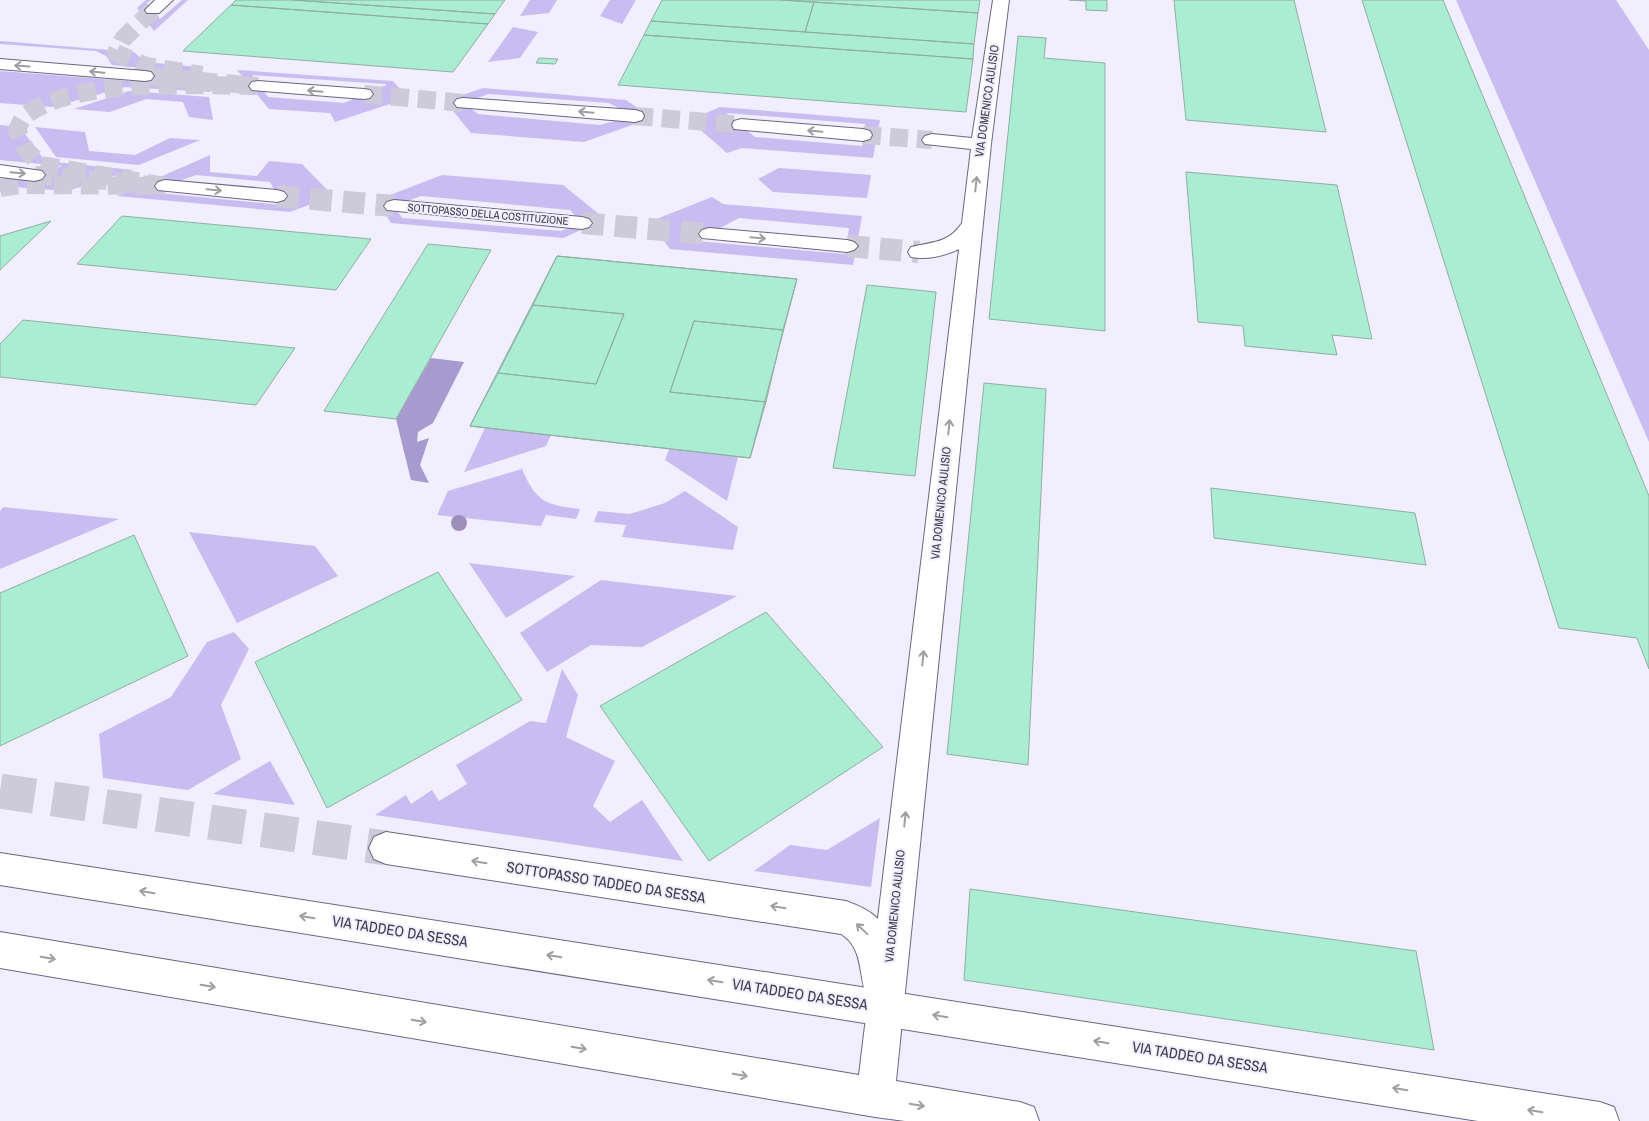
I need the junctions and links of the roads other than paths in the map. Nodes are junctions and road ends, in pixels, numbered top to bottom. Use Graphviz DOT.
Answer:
graph roads {
  1 [pos="1001,0"];
  2 [pos="0,64"];
  3 [pos="145,76"];
  4 [pos="258,86"];
  5 [pos="364,94"];
  6 [pos="462,102"];
  7 [pos="635,116"];
  8 [pos="741,125"];
  9 [pos="863,135"];
  10 [pos="932,140"];
  11 [pos="980,144"];
  12 [pos="0,172"];
  13 [pos="35,174"];
  14 [pos="165,186"];
  15 [pos="277,196"];
  16 [pos="394,206"];
  17 [pos="582,223"];
  18 [pos="972,223"];
  19 [pos="709,234"];
  20 [pos="847,246"];
  21 [pos="919,252"];
  22 [pos="386,848"];
  23 [pos="0,869"];
  24 [pos="0,950"];
  25 [pos="884,1007"];
  26 [pos="875,1098"];
  27 [pos="1020,1121"];
  28 [pos="1600,1121"];
  1 -- 11 [label="main road, VIA DOMENICO AULISIO"];
  3 -- 2 [label="main road, one-way"];
  5 -- 4 [label="main road, one-way"];
  7 -- 6 [label="main road, one-way"];
  9 -- 8 [label="main road, one-way"];
  10 -- 11 [label="main road"];
  18 -- 11 [label="main road, VIA DOMENICO AULISIO, one-way"];
  12 -- 13 [label="main road, one-way"];
  14 -- 15 [label="main road, one-way"];
  16 -- 17 [label="main road, SOTTOPASSO DELLA COSTITUZIONE"];
  18 -- 21 [label="main road"];
  25 -- 18 [label="main road, VIA DOMENICO AULISIO, one-way"];
  19 -- 20 [label="main road, one-way"];
  25 -- 22 [label="main road, SOTTOPASSO TADDEO DA SESSA, one-way"];
  25 -- 23 [label="main road, VIA TADDEO DA SESSA, one-way"];
  24 -- 26 [label="main road, one-way"];
  25 -- 26 [label="main road"];
  28 -- 25 [label="main road, VIA TADDEO DA SESSA, one-way"];
  26 -- 27 [label="main road, one-way"];
}
